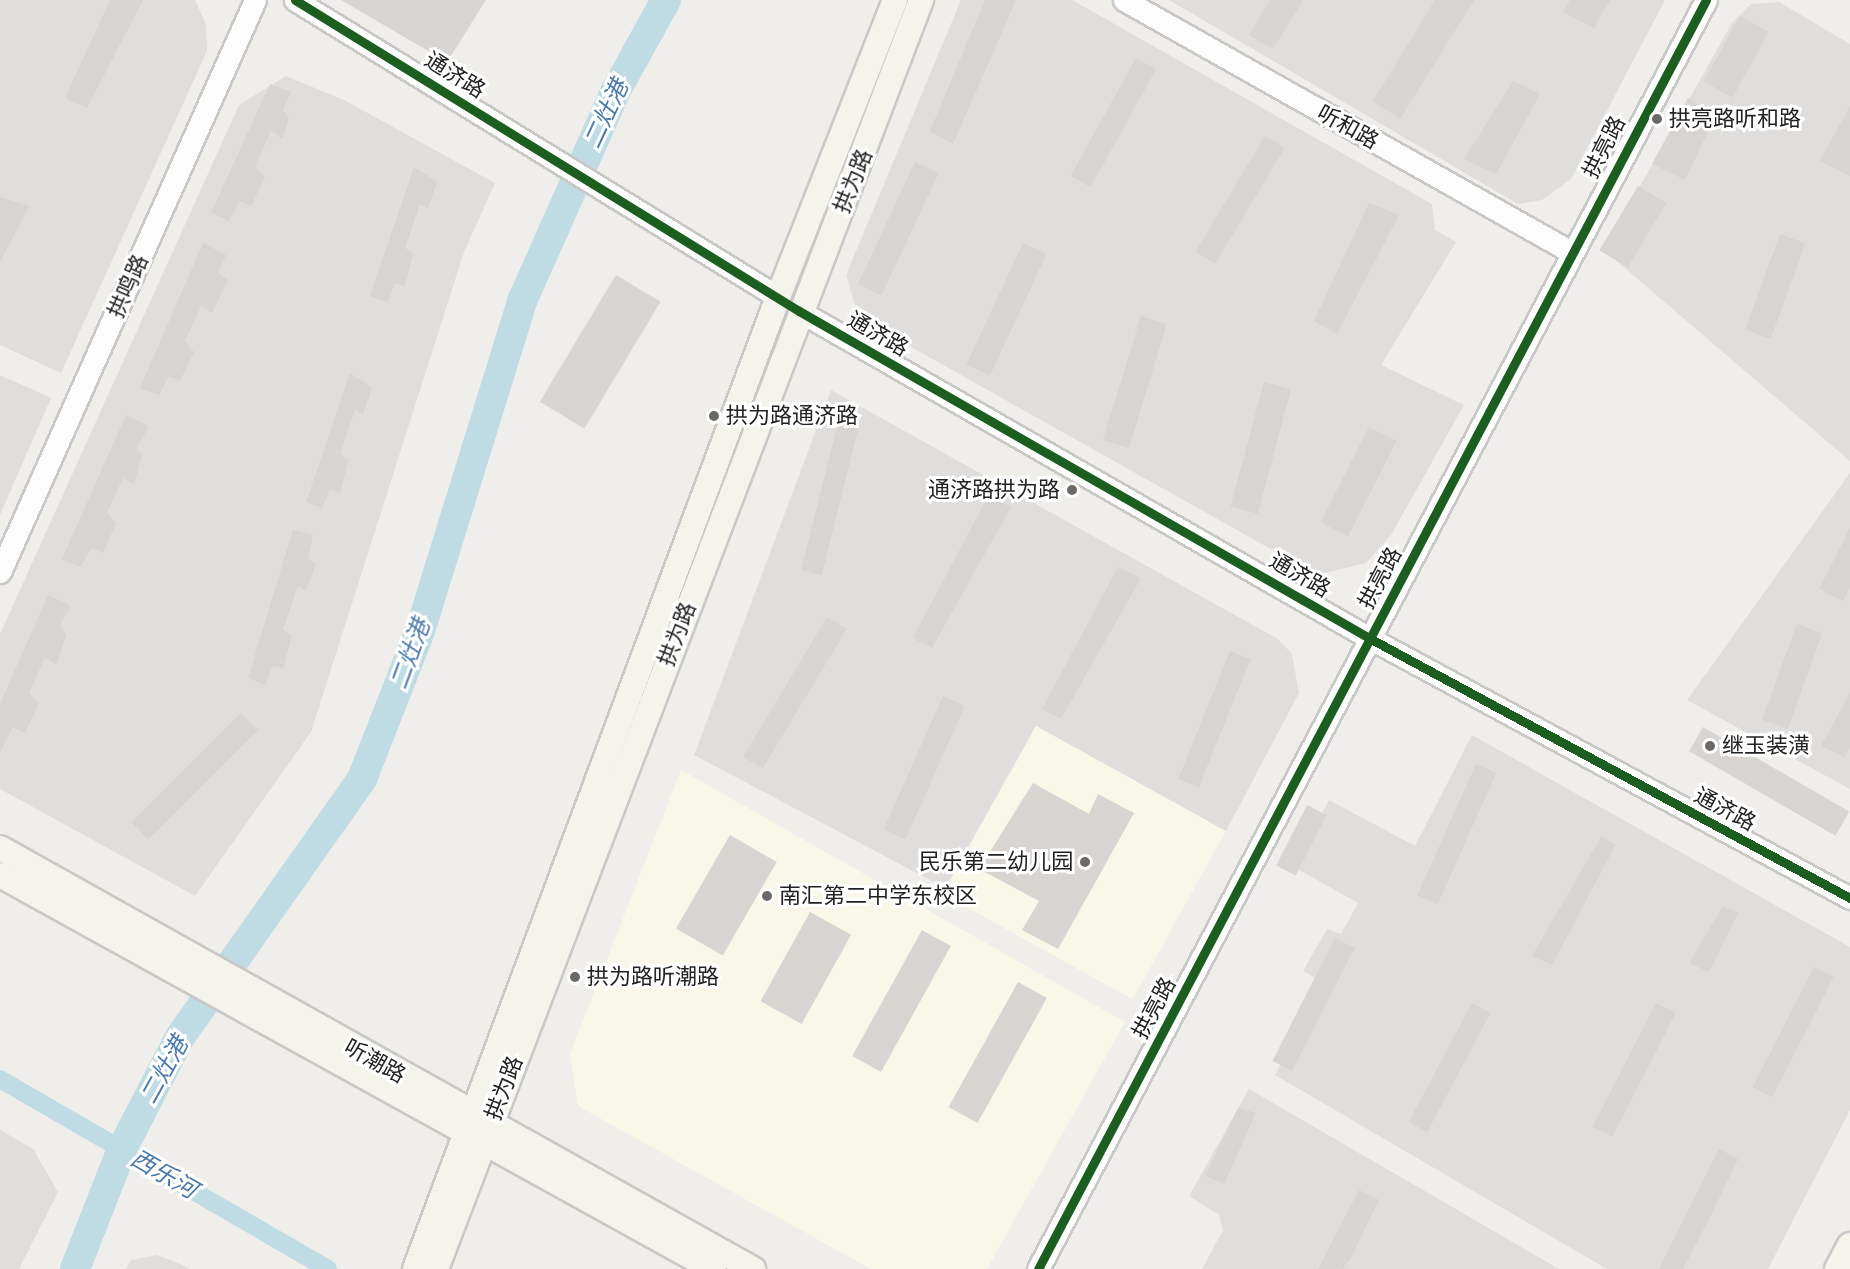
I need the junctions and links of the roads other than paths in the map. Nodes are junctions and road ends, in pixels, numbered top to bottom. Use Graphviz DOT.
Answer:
graph roads {
  1 [pos="255,0"];
  2 [pos="296,0"];
  3 [pos="895,0"];
  4 [pos="921,0"];
  5 [pos="1124,0"];
  6 [pos="1706,0"];
  7 [pos="1573,253"];
  8 [pos="778,297"];
  9 [pos="799,311"];
  10 [pos="0,572"];
  11 [pos="1371,639"];
  12 [pos="0,848"];
  13 [pos="0,875"];
  14 [pos="1850,898"];
  15 [pos="169,956"];
  16 [pos="478,1130"];
  17 [pos="1850,1245"];
  18 [pos="414,1269"];
  19 [pos="436,1269"];
  20 [pos="713,1269"];
  21 [pos="753,1269"];
  22 [pos="1038,1269"];
  23 [pos="1837,1269"];
  1 -- 10 [label="street, 拱鸣路"];
  2 -- 8 [label="street, 通济路"];
  3 -- 8 [label="main road, 拱为路"];
  4 -- 9 [label="main road, 拱为路"];
  5 -- 7 [label="street, 听和路"];
  6 -- 7 [label="street, 拱亮路"];
  7 -- 11 [label="street, 拱亮路"];
  8 -- 16 [label="main road, 拱为路"];
  9 -- 11 [label="street, 通济路"];
  9 -- 16 [label="main road, 拱为路"];
  11 -- 14 [label="street, 通济路"];
  11 -- 22 [label="street, 拱亮路"];
  12 -- 15 [label="main road, 听潮路"];
  13 -- 15 [label="main road, 听潮路"];
  15 -- 16 [label="main road, 听潮路"];
  16 -- 18 [label="main road, 拱为路"];
  16 -- 19 [label="main road, 拱为路"];
  16 -- 20 [label="main road, 听潮路"];
  16 -- 21 [label="main road, 听潮路"];
  17 -- 23 [label="main road"];
}
